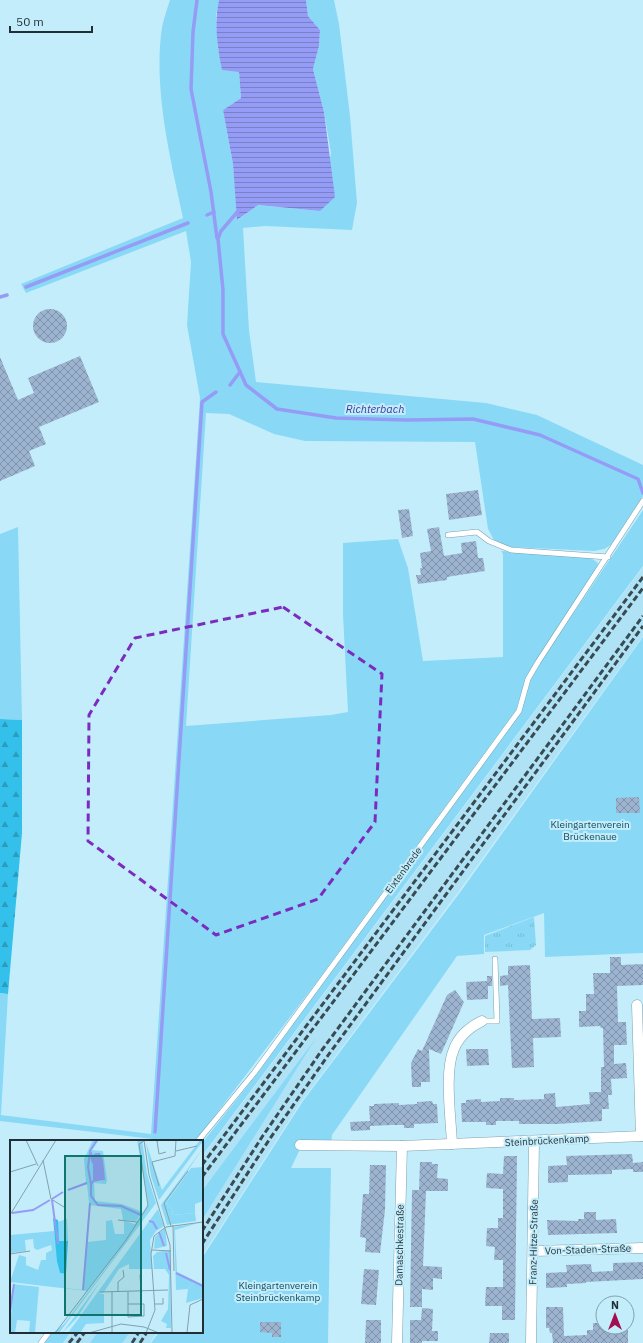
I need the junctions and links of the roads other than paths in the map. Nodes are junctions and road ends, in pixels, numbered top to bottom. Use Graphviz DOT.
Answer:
graph roads {
  1 [pos="643,501"];
  2 [pos="448,535"];
  3 [pos="608,557"];
  4 [pos="495,959"];
  5 [pos="637,1005"];
  6 [pos="482,1021"];
  7 [pos="642,1136"];
  8 [pos="199,1140"];
  9 [pos="534,1141"];
  10 [pos="452,1144"];
  11 [pos="300,1145"];
  12 [pos="402,1146"];
  13 [pos="643,1248"];
  14 [pos="534,1251"];
  15 [pos="48,1333"];
  16 [pos="41,1343"];
  17 [pos="397,1343"];
  18 [pos="531,1343"];
  1 -- 3 [label="lane, Eixtenbrede"];
  2 -- 3 [label="lane"];
  3 -- 8 [label="lane, Eixtenbrede"];
  4 -- 6 [label="lane"];
  5 -- 7 [label="street"];
  6 -- 10 [label="street"];
  7 -- 9 [label="street, Steinbrückenkamp"];
  9 -- 10 [label="street, Steinbrückenkamp"];
  9 -- 14 [label="street, Franz-Hitze-Straße"];
  10 -- 12 [label="street, Steinbrückenkamp"];
  11 -- 12 [label="street, Steinbrückenkamp"];
  12 -- 17 [label="street, Damaschkestraße"];
  13 -- 14 [label="street, Von-Staden-Straße"];
  14 -- 18 [label="street, Franz-Hitze-Straße"];
  15 -- 16 [label="lane"];
}
